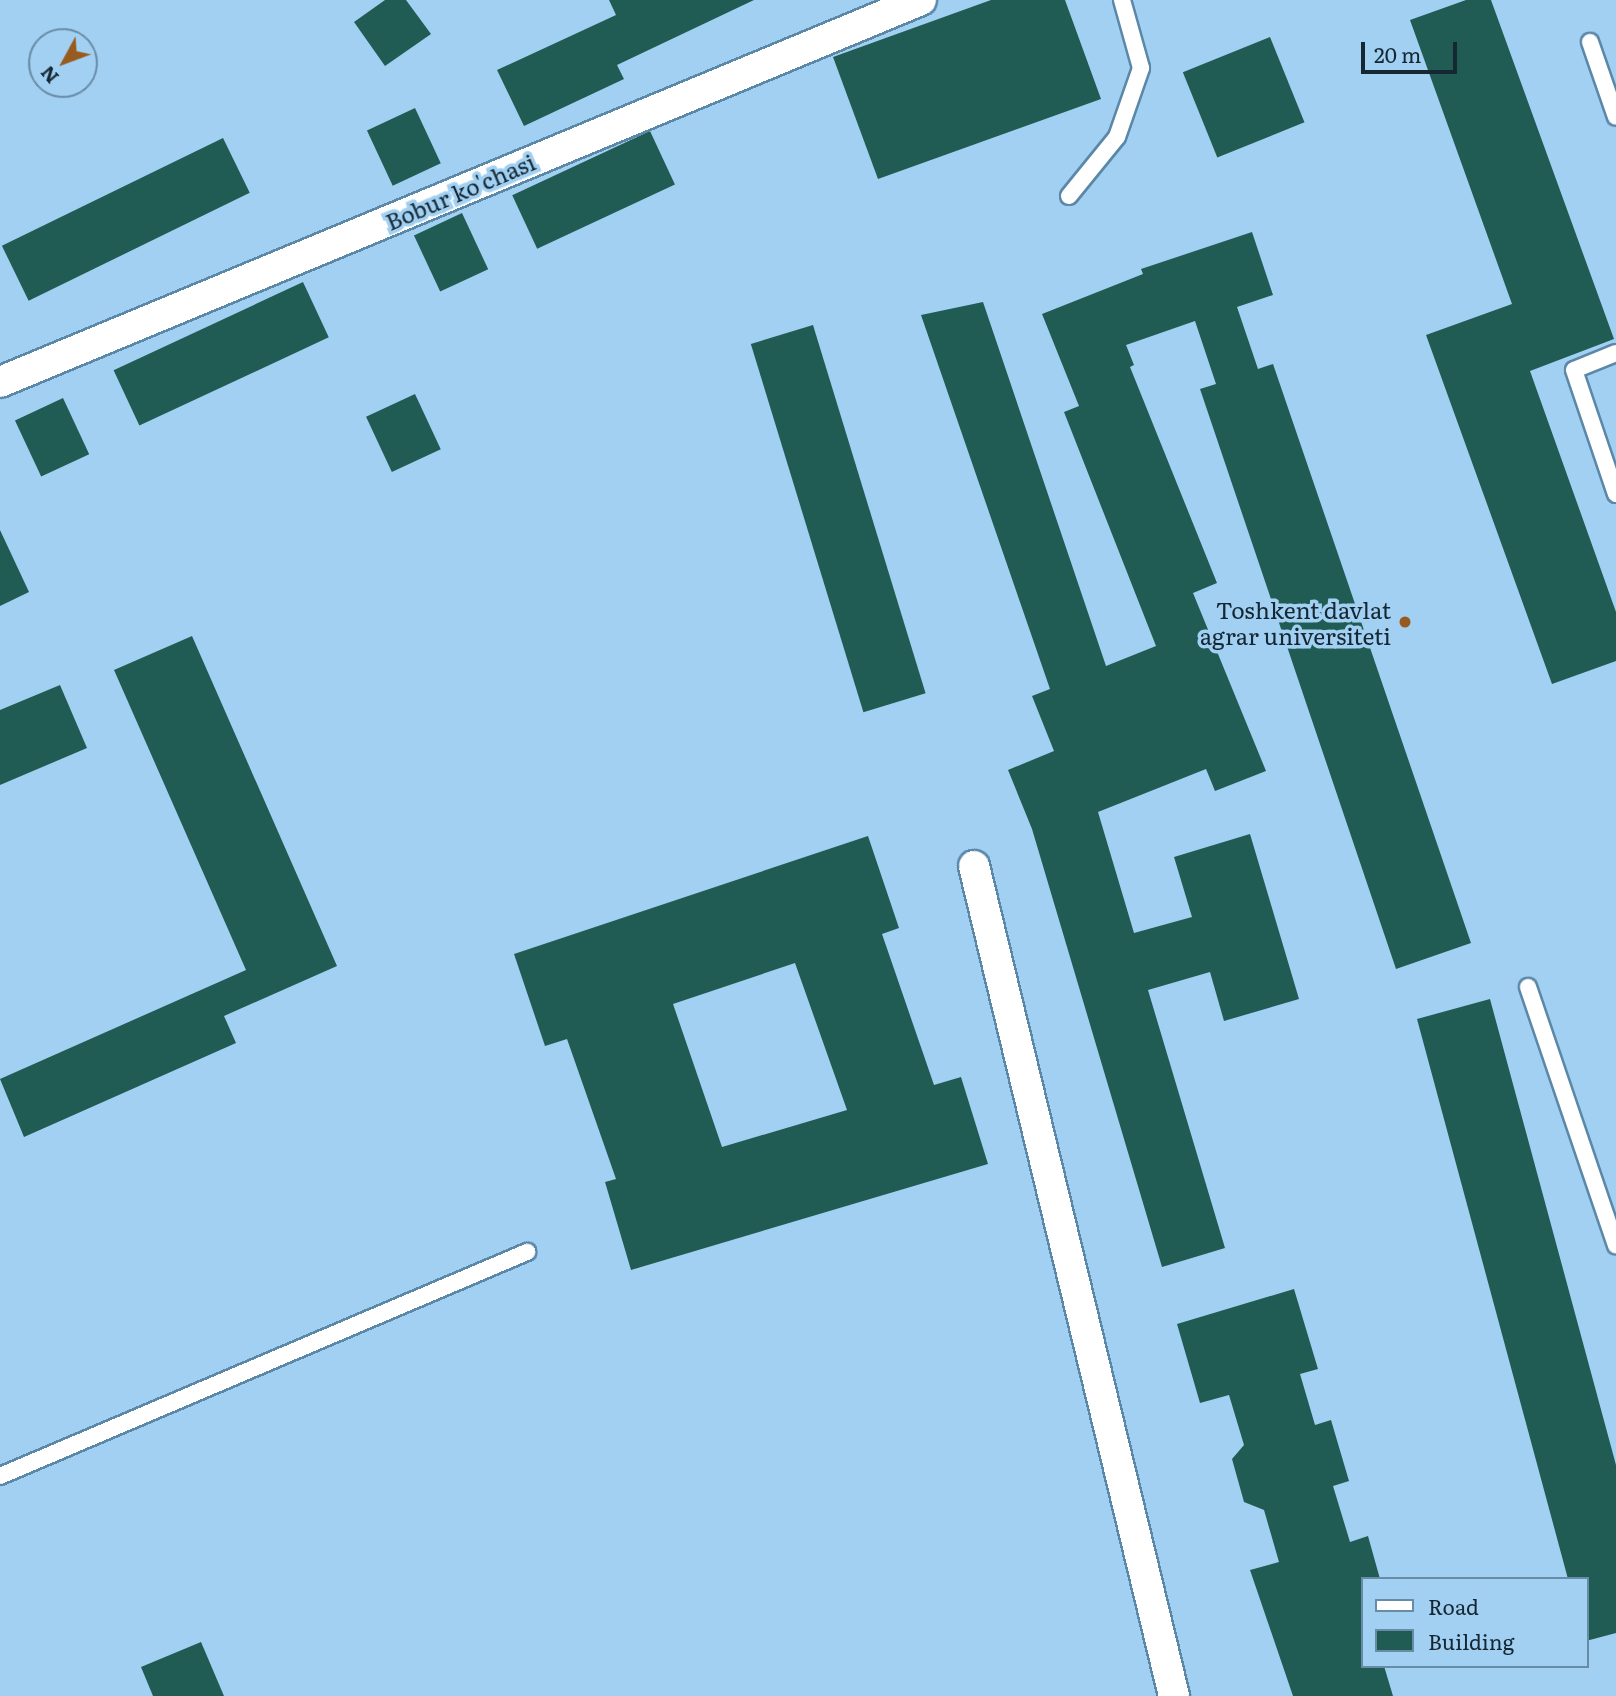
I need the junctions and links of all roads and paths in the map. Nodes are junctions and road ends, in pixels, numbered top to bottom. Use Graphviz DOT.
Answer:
graph roads {
  1 [pos="921,0"];
  2 [pos="1122,0"];
  3 [pos="1590,42"];
  4 [pos="1616,117"];
  5 [pos="1069,196"];
  6 [pos="1616,354"];
  7 [pos="0,382"];
  8 [pos="1616,494"];
  9 [pos="974,866"];
  10 [pos="1528,986"];
  11 [pos="1616,1245"];
  12 [pos="527,1252"];
  13 [pos="0,1476"];
  14 [pos="1174,1696"];
  1 -- 7 [label="street, Bobur ko'chasi"];
  2 -- 5 [label="lane"];
  3 -- 4 [label="lane"];
  6 -- 8 [label="lane"];
  9 -- 14 [label="street"];
  10 -- 11 [label="lane"];
  12 -- 13 [label="lane"];
}
